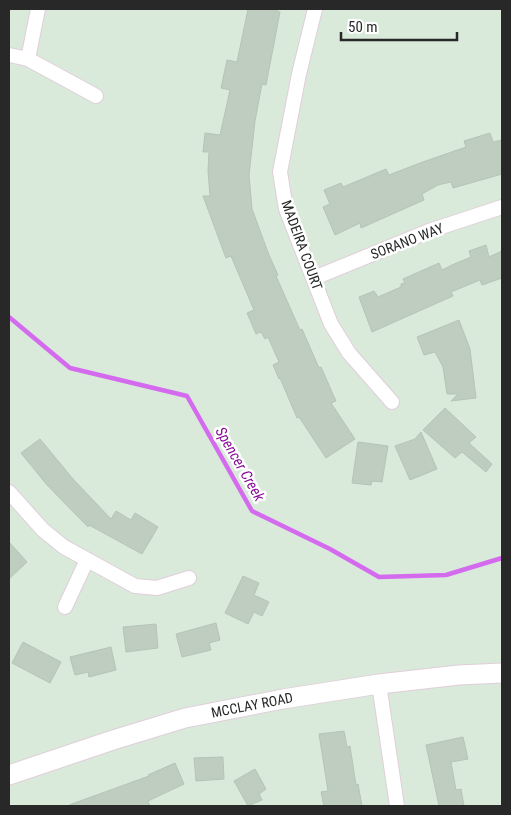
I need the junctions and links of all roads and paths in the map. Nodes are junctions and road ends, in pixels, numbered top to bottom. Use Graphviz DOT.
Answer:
graph roads {
  1 [pos="38,9"];
  2 [pos="315,9"];
  3 [pos="9,55"];
  4 [pos="28,59"];
  5 [pos="96,96"];
  6 [pos="502,207"];
  7 [pos="314,278"];
  8 [pos="392,402"];
  9 [pos="9,492"];
  10 [pos="87,560"];
  11 [pos="189,578"];
  12 [pos="65,607"];
  13 [pos="502,673"];
  14 [pos="379,684"];
  15 [pos="9,775"];
  16 [pos="397,806"];
  1 -- 4 [label="street"];
  2 -- 7 [label="street, MADEIRA COURT"];
  3 -- 4 [label="street"];
  4 -- 5 [label="street"];
  6 -- 7 [label="street, SORANO WAY"];
  7 -- 8 [label="street, MADEIRA COURT"];
  9 -- 10 [label="street"];
  10 -- 11 [label="street"];
  10 -- 12 [label="street"];
  13 -- 14 [label="main road, MCCLAY ROAD"];
  14 -- 15 [label="main road, MCCLAY ROAD"];
  14 -- 16 [label="street"];
}
